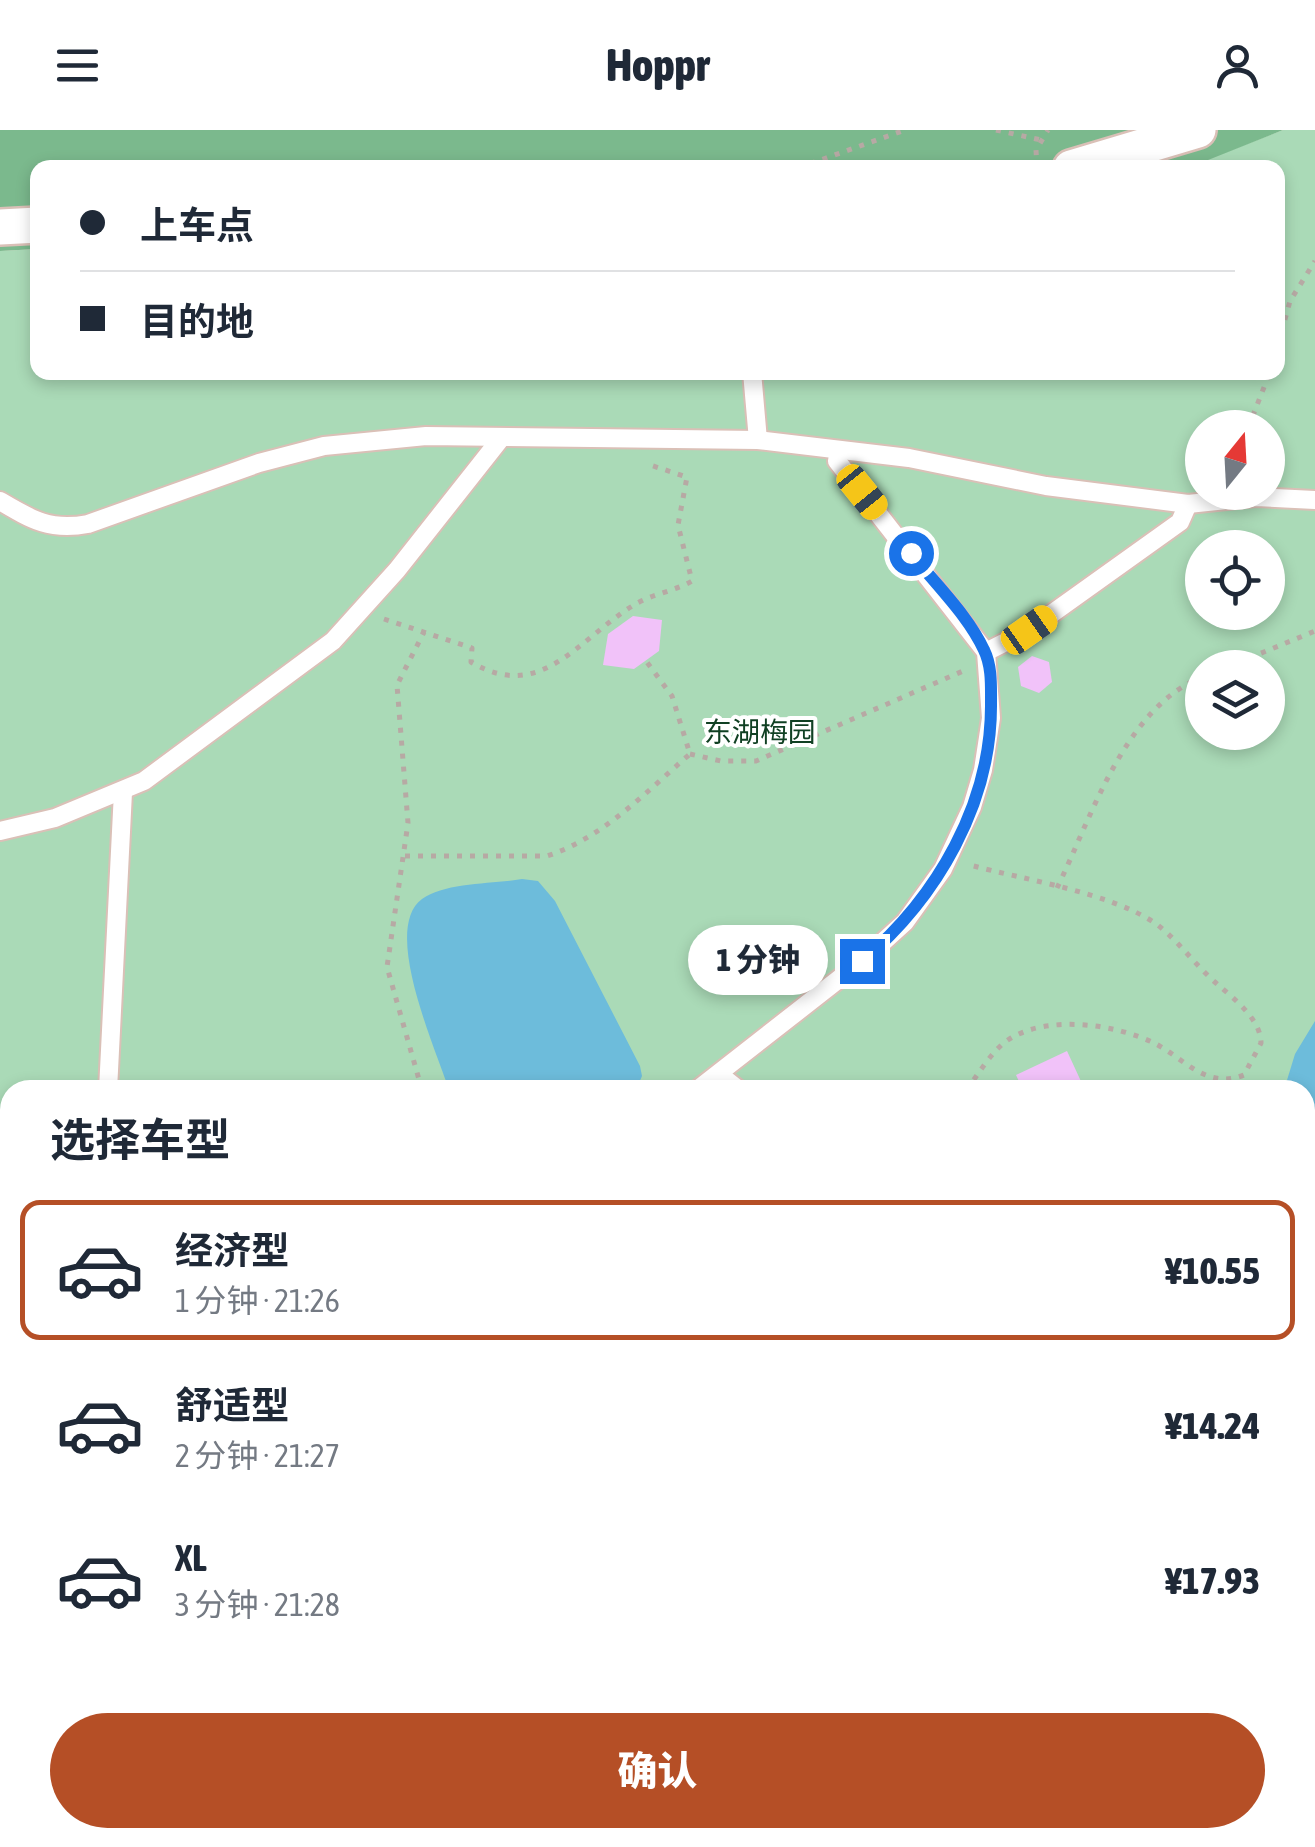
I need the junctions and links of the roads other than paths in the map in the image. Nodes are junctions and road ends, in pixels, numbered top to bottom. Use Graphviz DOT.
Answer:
graph roads {
  1 [pos="1198,130"];
  2 [pos="1103,160"];
  3 [pos="30,225"];
  4 [pos="0,227"];
  5 [pos="753,380"];
  6 [pos="502,437"];
  7 [pos="758,440"];
  8 [pos="839,450"];
  9 [pos="1285,499"];
  10 [pos="1315,500"];
  11 [pos="0,501"];
  12 [pos="1185,504"];
  13 [pos="1185,510"];
  14 [pos="987,657"];
  15 [pos="124,792"];
  16 [pos="0,831"];
  17 [pos="720,1076"];
  18 [pos="109,1080"];
  19 [pos="713,1080"];
  20 [pos="725,1080"];
  1 -- 2 [label="street"];
  3 -- 4 [label="street"];
  5 -- 7 [label="lane"];
  6 -- 7 [label="lane"];
  6 -- 11 [label="lane"];
  6 -- 15 [label="lane"];
  7 -- 8 [label="lane"];
  8 -- 12 [label="lane"];
  8 -- 14 [label="lane"];
  9 -- 10 [label="lane"];
  13 -- 14 [label="lane"];
  14 -- 17 [label="lane"];
  15 -- 16 [label="lane"];
  15 -- 18 [label="lane"];
  17 -- 19 [label="lane"];
  17 -- 20 [label="lane"];
}
